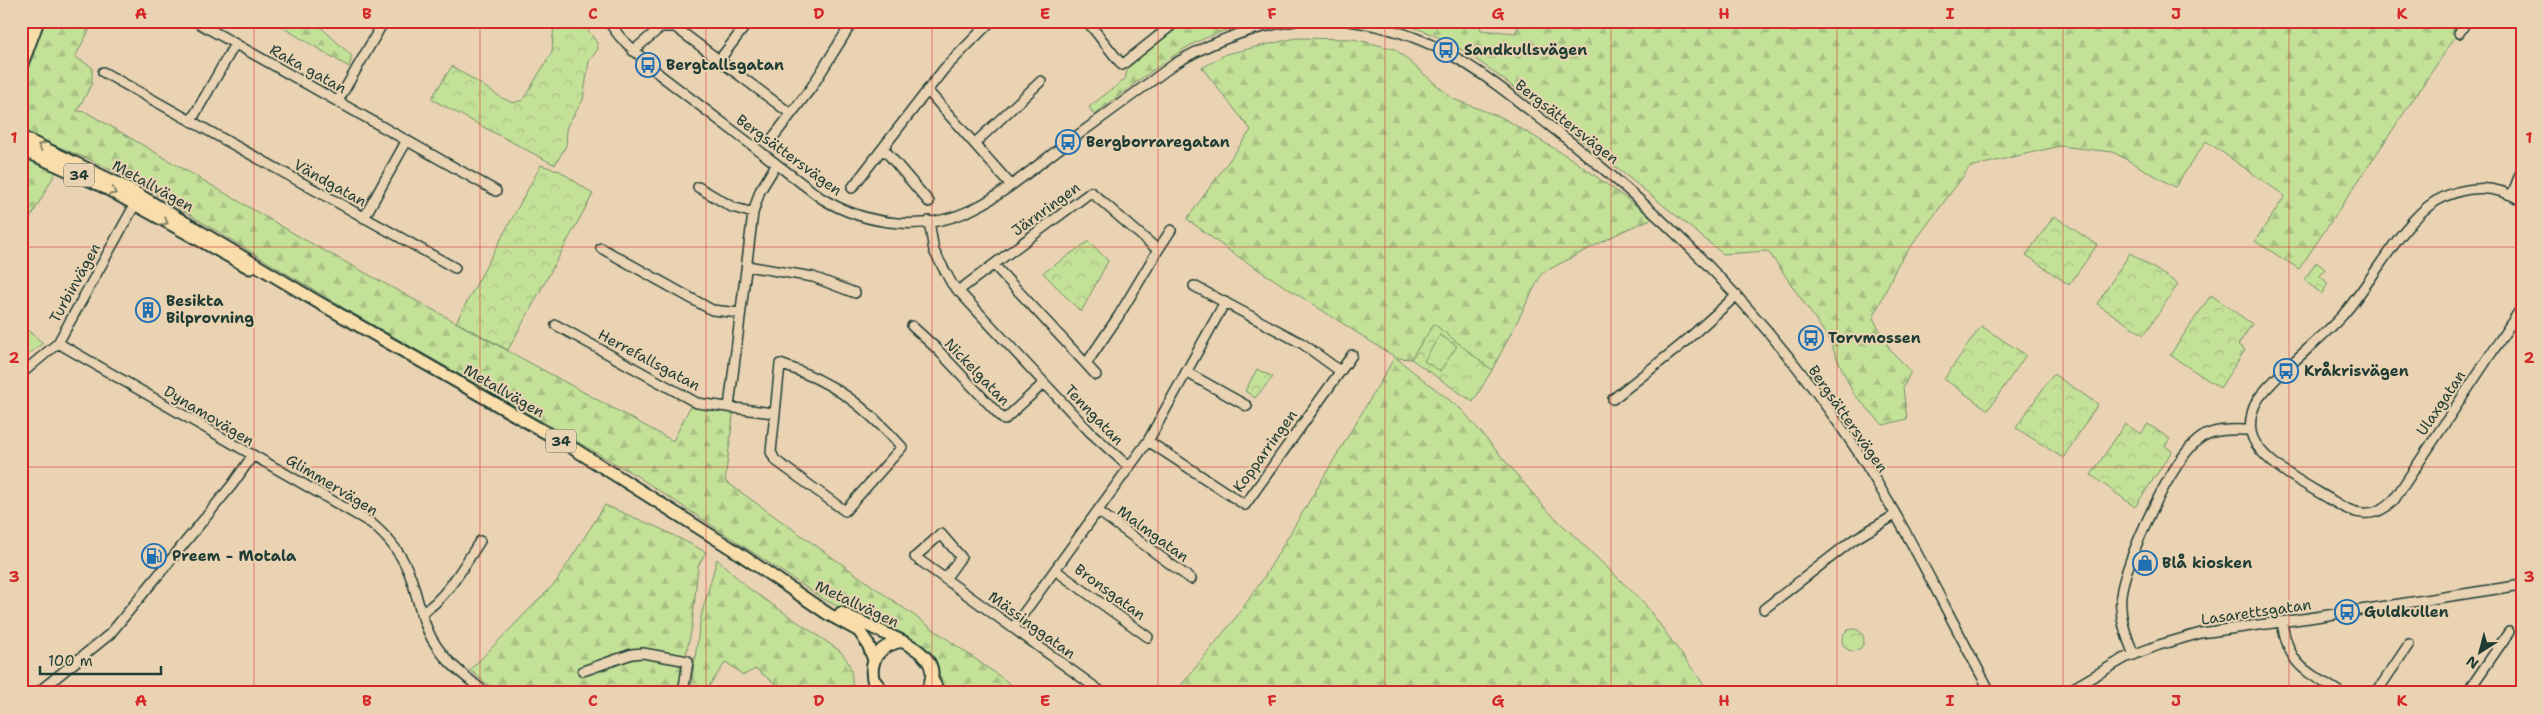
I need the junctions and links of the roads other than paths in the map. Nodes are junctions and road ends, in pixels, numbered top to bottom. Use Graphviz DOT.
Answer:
graph roads {
  1 [pos="28,21"];
  2 [pos="38,21"];
  3 [pos="195,21"];
  4 [pos="384,21"];
  5 [pos="608,21"];
  6 [pos="749,21"];
  7 [pos="853,21"];
  8 [pos="990,21"];
  9 [pos="1087,21"];
  10 [pos="1177,21"];
  11 [pos="1295,21"];
  12 [pos="1349,21"];
  13 [pos="2467,21"];
  14 [pos="2459,33"];
  15 [pos="21,40"];
  16 [pos="235,44"];
  17 [pos="633,51"];
  18 [pos="720,59"];
  19 [pos="21,67"];
  20 [pos="103,72"];
  21 [pos="1041,82"];
  22 [pos="928,90"];
  23 [pos="338,101"];
  24 [pos="791,114"];
  25 [pos="191,121"];
  26 [pos="21,137"];
  27 [pos="407,140"];
  28 [pos="771,140"];
  29 [pos="975,143"];
  30 [pos="883,148"];
  31 [pos="21,149"];
  32 [pos="776,165"];
  33 [pos="2522,169"];
  34 [pos="1010,184"];
  35 [pos="698,187"];
  36 [pos="852,188"];
  37 [pos="496,191"];
  38 [pos="2512,195"];
  39 [pos="138,200"];
  40 [pos="2522,201"];
  41 [pos="929,202"];
  42 [pos="753,213"];
  43 [pos="364,218"];
  44 [pos="930,222"];
  45 [pos="1170,230"];
  46 [pos="601,248"];
  47 [pos="1158,250"];
  48 [pos="994,265"];
  49 [pos="747,266"];
  50 [pos="455,268"];
  51 [pos="1194,286"];
  52 [pos="958,291"];
  53 [pos="855,293"];
  54 [pos="1737,295"];
  55 [pos="1224,302"];
  56 [pos="2522,307"];
  57 [pos="740,313"];
  58 [pos="556,325"];
  59 [pos="912,326"];
  60 [pos="58,342"];
  61 [pos="1352,355"];
  62 [pos="1086,364"];
  63 [pos="1340,371"];
  64 [pos="1186,372"];
  65 [pos="21,374"];
  66 [pos="1096,375"];
  67 [pos="1044,383"];
  68 [pos="1612,399"];
  69 [pos="1247,406"];
  70 [pos="729,407"];
  71 [pos="773,413"];
  72 [pos="2251,430"];
  73 [pos="1148,441"];
  74 [pos="253,455"];
  75 [pos="1129,467"];
  76 [pos="1098,511"];
  77 [pos="1895,515"];
  78 [pos="480,541"];
  79 [pos="1055,570"];
  80 [pos="945,579"];
  81 [pos="1191,579"];
  82 [pos="2522,585"];
  83 [pos="799,593"];
  84 [pos="1764,609"];
  85 [pos="422,614"];
  86 [pos="2282,622"];
  87 [pos="1013,628"];
  88 [pos="2509,632"];
  89 [pos="1148,637"];
  90 [pos="902,641"];
  91 [pos="2409,644"];
  92 [pos="2134,655"];
  93 [pos="874,660"];
  94 [pos="583,671"];
  95 [pos="873,679"];
  96 [pos="932,679"];
  97 [pos="37,693"];
  98 [pos="486,693"];
  99 [pos="683,693"];
  100 [pos="870,693"];
  101 [pos="884,693"];
  102 [pos="925,693"];
  103 [pos="939,693"];
  104 [pos="1103,693"];
  105 [pos="1991,693"];
  106 [pos="2066,693"];
  107 [pos="2341,693"];
  108 [pos="2376,693"];
  109 [pos="2467,693"];
  1 -- 15 [label="main road"];
  2 -- 19 [label="main road"];
  3 -- 16 [label="street, Raka gatan"];
  4 -- 23 [label="street"];
  5 -- 17 [label="street, Bergsättersvägen"];
  6 -- 18 [label="street"];
  7 -- 24 [label="street"];
  8 -- 22 [label="street"];
  9 -- 10 [label="street"];
  11 -- 34 [label="street, Bergsättersvägen"];
  12 -- 54 [label="street, Bergsättersvägen"];
  13 -- 14 [label="street"];
  16 -- 23 [label="street, Raka gatan"];
  16 -- 25 [label="street"];
  17 -- 18 [label="street"];
  17 -- 32 [label="street, Bergsättersvägen"];
  18 -- 24 [label="street"];
  20 -- 25 [label="street, Vändgatan"];
  21 -- 29 [label="street"];
  22 -- 29 [label="street"];
  22 -- 30 [label="street"];
  23 -- 27 [label="street, Raka gatan"];
  24 -- 28 [label="street"];
  25 -- 43 [label="street, Vändgatan"];
  39 -- 26 [label="main road, Metallvägen / 34, one-way"];
  27 -- 37 [label="street, Raka gatan"];
  27 -- 43 [label="street"];
  29 -- 34 [label="street"];
  30 -- 36 [label="street"];
  30 -- 41 [label="street"];
  31 -- 39 [label="main road, Metallvägen / 34, one-way"];
  32 -- 42 [label="street"];
  32 -- 44 [label="street, Bergsättersvägen"];
  33 -- 38 [label="street"];
  34 -- 44 [label="street, Bergsättersvägen"];
  35 -- 42 [label="street"];
  38 -- 40 [label="street"];
  38 -- 72 [label="street"];
  39 -- 60 [label="street, Turbinvägen"];
  39 -- 83 [label="main road, Metallvägen / 34"];
  42 -- 49 [label="street"];
  43 -- 50 [label="street, Vändgatan"];
  44 -- 52 [label="street, Tenngatan"];
  45 -- 47 [label="street"];
  46 -- 57 [label="street"];
  47 -- 48 [label="street, Järnringen"];
  47 -- 62 [label="street"];
  48 -- 52 [label="street, Järnringen"];
  48 -- 62 [label="street"];
  49 -- 53 [label="street"];
  49 -- 57 [label="street"];
  51 -- 55 [label="street"];
  52 -- 67 [label="street, Tenngatan"];
  54 -- 68 [label="street"];
  54 -- 77 [label="street, Bergsättersvägen"];
  55 -- 63 [label="street"];
  55 -- 64 [label="street"];
  56 -- 72 [label="street, Ulaxgatan"];
  57 -- 70 [label="street"];
  58 -- 70 [label="street, Herrefallsgatan"];
  59 -- 67 [label="street, Nickelgatan"];
  60 -- 65 [label="street, Turbinvägen"];
  60 -- 74 [label="street, Dynamovägen"];
  61 -- 63 [label="street, Kopparringen"];
  62 -- 66 [label="street"];
  63 -- 73 [label="street, Kopparringen"];
  64 -- 69 [label="street"];
  64 -- 73 [label="street"];
  67 -- 75 [label="street, Tenngatan"];
  70 -- 71 [label="street, Herrefallsgatan"];
  71 -- 71 [label="street"];
  72 -- 92 [label="street"];
  73 -- 75 [label="street"];
  74 -- 85 [label="street, Glimmervägen"];
  74 -- 97 [label="street, Dynamovägen"];
  75 -- 76 [label="street"];
  76 -- 79 [label="street"];
  76 -- 81 [label="street, Malmgatan"];
  77 -- 84 [label="street"];
  77 -- 105 [label="street, Bergsättersvägen"];
  78 -- 85 [label="street"];
  79 -- 87 [label="street"];
  79 -- 89 [label="street, Bronsgatan"];
  80 -- 80 [label="street, Mässinggatan"];
  80 -- 87 [label="street, Mässinggatan"];
  82 -- 86 [label="street, Lasarettsgatan"];
  83 -- 90 [label="main road, Metallvägen / 34"];
  83 -- 93 [label="main road, Metallvägen / 34"];
  85 -- 98 [label="street, Glimmervägen"];
  86 -- 92 [label="street, Lasarettsgatan"];
  86 -- 107 [label="street"];
  87 -- 104 [label="street, Mässinggatan"];
  88 -- 109 [label="street"];
  90 -- 93 [label="main road"];
  90 -- 96 [label="main road, 34"];
  91 -- 108 [label="street"];
  92 -- 106 [label="street, Lasarettsgatan"];
  93 -- 95 [label="main road, 34"];
  94 -- 99 [label="street"];
  95 -- 100 [label="street"];
  95 -- 101 [label="main road"];
  96 -- 102 [label="main road"];
  96 -- 103 [label="main road, 34"];
}
